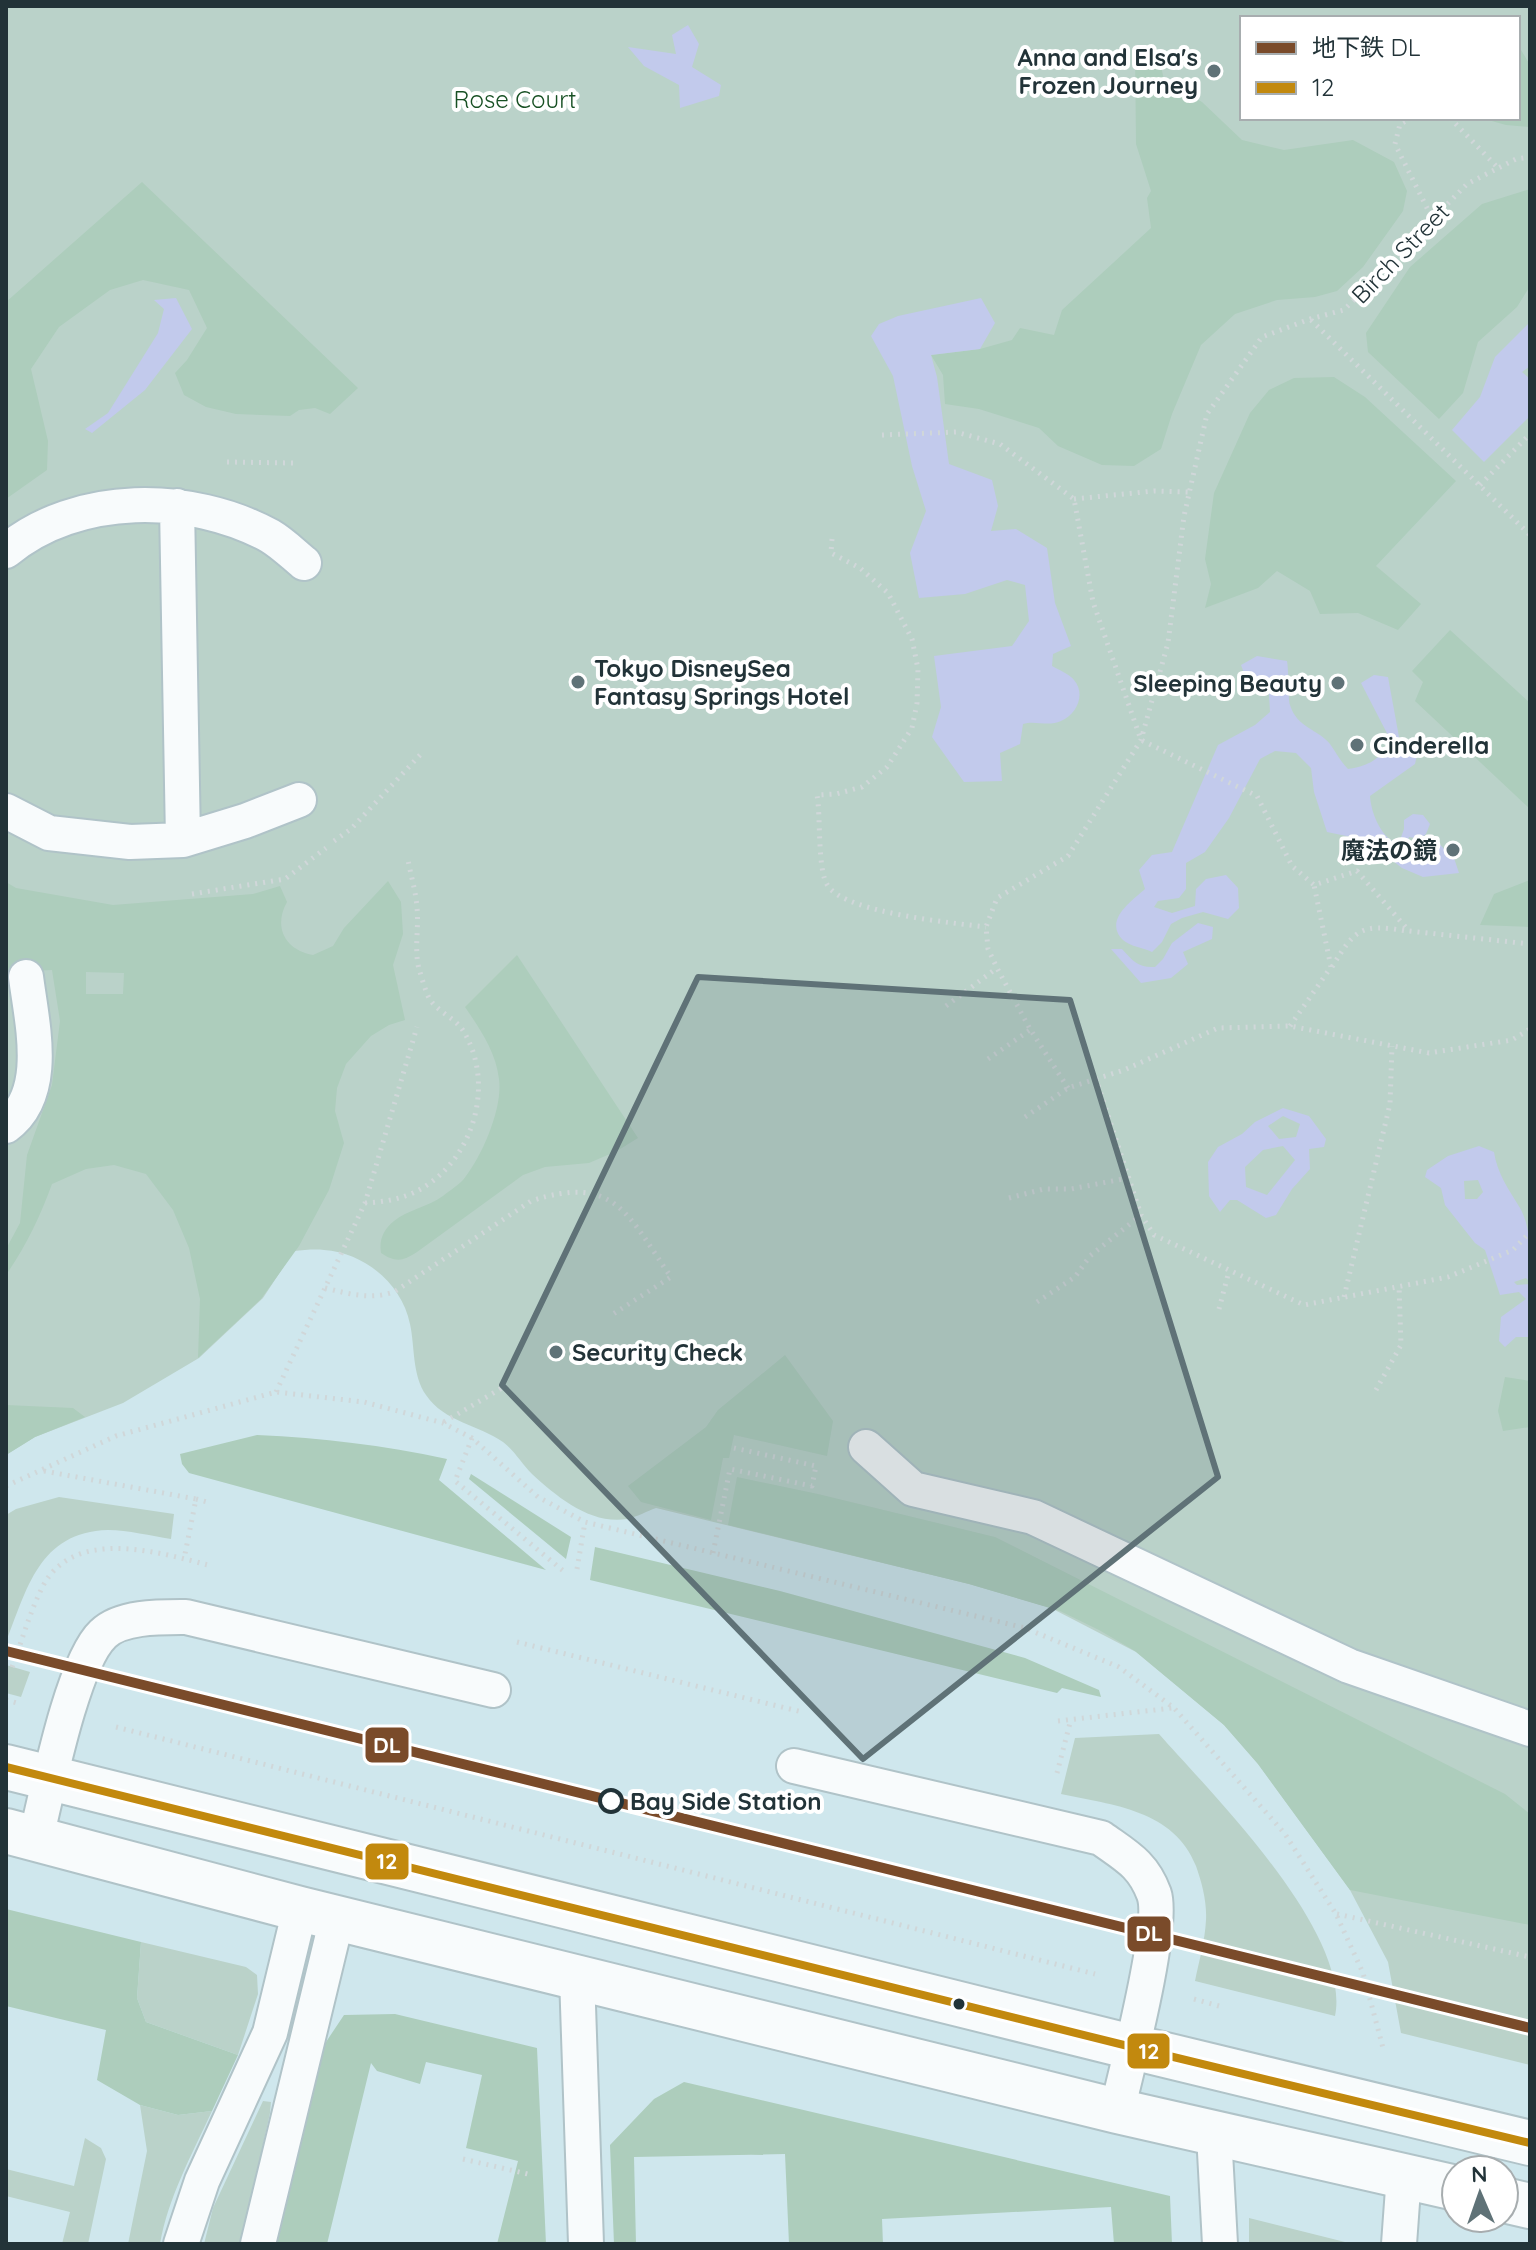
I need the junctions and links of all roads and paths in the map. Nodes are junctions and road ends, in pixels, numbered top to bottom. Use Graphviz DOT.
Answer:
graph roads {
  1 [pos="1408,120"];
  2 [pos="1452,120"];
  3 [pos="1530,157"];
  4 [pos="1498,168"];
  5 [pos="1433,220"];
  6 [pos="1310,319"];
  7 [pos="1530,434"];
  8 [pos="882,435"];
  9 [pos="1480,485"];
  10 [pos="1190,492"];
  11 [pos="1074,499"];
  12 [pos="177,506"];
  13 [pos="1530,534"];
  14 [pos="832,539"];
  15 [pos="6,551"];
  16 [pos="304,563"];
  17 [pos="1141,740"];
  18 [pos="299,800"];
  19 [pos="6,811"];
  20 [pos="183,840"];
  21 [pos="408,860"];
  22 [pos="1314,885"];
  23 [pos="986,927"];
  24 [pos="1409,931"];
  25 [pos="1530,944"];
  26 [pos="1331,967"];
  27 [pos="997,968"];
  28 [pos="26,977"];
  29 [pos="946,1006"];
  30 [pos="18,1011"];
  31 [pos="1290,1026"];
  32 [pos="417,1027"];
  33 [pos="1030,1029"];
  34 [pos="1530,1029"];
  35 [pos="1392,1046"];
  36 [pos="988,1059"];
  37 [pos="1096,1079"];
  38 [pos="1068,1088"];
  39 [pos="1025,1117"];
  40 [pos="6,1126"];
  41 [pos="1128,1178"];
  42 [pos="1009,1198"];
  43 [pos="365,1203"];
  44 [pos="1141,1215"];
  45 [pos="1530,1232"];
  46 [pos="1229,1271"];
  47 [pos="1399,1286"];
  48 [pos="325,1288"];
  49 [pos="1344,1297"];
  50 [pos="1037,1302"];
  51 [pos="1219,1309"];
  52 [pos="610,1316"];
  53 [pos="502,1388"];
  54 [pos="1376,1390"];
  55 [pos="276,1392"];
  56 [pos="443,1423"];
  57 [pos="472,1438"];
  58 [pos="866,1447"];
  59 [pos="734,1448"];
  60 [pos="43,1471"];
  61 [pos="6,1486"];
  62 [pos="196,1499"];
  63 [pos="211,1503"];
  64 [pos="585,1522"];
  65 [pos="713,1553"];
  66 [pos="184,1559"];
  67 [pos="577,1569"];
  68 [pos="567,1574"];
  69 [pos="504,1639"];
  70 [pos="493,1690"];
  71 [pos="6,1700"];
  72 [pos="1174,1708"];
  73 [pos="68,1715"];
  74 [pos="814,1715"];
  75 [pos="1071,1719"];
  76 [pos="1058,1721"];
  77 [pos="1530,1729"];
  78 [pos="794,1766"];
  79 [pos="6,1767"];
  80 [pos="1044,1771"];
  81 [pos="50,1778"];
  82 [pos="21,1834"];
  83 [pos="319,1914"];
  84 [pos="1336,1914"];
  85 [pos="1530,1957"];
  86 [pos="577,1976"];
  87 [pos="1145,1986"];
  88 [pos="1234,2009"];
  89 [pos="1368,2044"];
  90 [pos="1132,2047"];
  91 [pos="1383,2048"];
  92 [pos="1397,2052"];
  93 [pos="1117,2111"];
  94 [pos="1214,2134"];
  95 [pos="1530,2143"];
  96 [pos="463,2159"];
  97 [pos="1404,2175"];
  98 [pos="533,2176"];
  99 [pos="1440,2184"];
  100 [pos="181,2244"];
  101 [pos="258,2244"];
  102 [pos="586,2244"];
  103 [pos="1220,2244"];
  104 [pos="1399,2244"];
  1 -- 5 [label="path"];
  2 -- 4 [label="path"];
  3 -- 4 [label="path, Birch Street"];
  4 -- 5 [label="path, Birch Street"];
  5 -- 6 [label="path, Birch Street"];
  6 -- 9 [label="path"];
  6 -- 10 [label="path, Birch Street"];
  7 -- 9 [label="path"];
  8 -- 11 [label="path"];
  9 -- 13 [label="path"];
  10 -- 11 [label="path"];
  10 -- 17 [label="path"];
  11 -- 17 [label="path"];
  12 -- 15 [label="lane"];
  12 -- 16 [label="lane"];
  12 -- 20 [label="lane"];
  14 -- 23 [label="path"];
  17 -- 22 [label="path"];
  17 -- 23 [label="path"];
  18 -- 20 [label="lane"];
  19 -- 20 [label="lane"];
  21 -- 43 [label="path"];
  22 -- 24 [label="path"];
  22 -- 26 [label="path"];
  23 -- 27 [label="path"];
  24 -- 25 [label="path"];
  24 -- 26 [label="path"];
  26 -- 31 [label="path"];
  27 -- 29 [label="path"];
  27 -- 33 [label="path"];
  28 -- 30 [label="lane"];
  30 -- 40 [label="lane"];
  31 -- 35 [label="path"];
  31 -- 37 [label="path"];
  32 -- 43 [label="path"];
  33 -- 36 [label="path"];
  33 -- 38 [label="path"];
  34 -- 35 [label="path"];
  35 -- 49 [label="path"];
  37 -- 38 [label="path"];
  37 -- 41 [label="path"];
  38 -- 39 [label="path"];
  41 -- 42 [label="path"];
  41 -- 44 [label="path"];
  43 -- 48 [label="path"];
  44 -- 46 [label="path"];
  44 -- 50 [label="path"];
  45 -- 47 [label="path"];
  46 -- 49 [label="path"];
  46 -- 51 [label="path"];
  47 -- 49 [label="path"];
  47 -- 54 [label="path"];
  48 -- 52 [label="path"];
  48 -- 55 [label="path"];
  53 -- 56 [label="path"];
  55 -- 56 [label="path"];
  55 -- 60 [label="path"];
  56 -- 57 [label="path"];
  57 -- 64 [label="path"];
  57 -- 68 [label="path"];
  58 -- 77 [label="lane"];
  59 -- 65 [label="path"];
  60 -- 61 [label="path"];
  60 -- 62 [label="path"];
  62 -- 63 [label="path"];
  62 -- 66 [label="path"];
  64 -- 65 [label="path"];
  64 -- 67 [label="path"];
  65 -- 72 [label="path"];
  69 -- 74 [label="path"];
  70 -- 73 [label="lane"];
  71 -- 73 [label="path"];
  72 -- 75 [label="path"];
  72 -- 84 [label="path"];
  73 -- 81 [label="lane"];
  73 -- 87 [label="path"];
  75 -- 76 [label="path"];
  75 -- 80 [label="path"];
  78 -- 87 [label="lane"];
  79 -- 81 [label="street"];
  81 -- 82 [label="lane"];
  81 -- 90 [label="street"];
  82 -- 83 [label="street"];
  83 -- 86 [label="street"];
  83 -- 100 [label="lane"];
  83 -- 101 [label="lane"];
  84 -- 85 [label="path"];
  84 -- 91 [label="path"];
  86 -- 93 [label="street"];
  86 -- 102 [label="lane"];
  87 -- 88 [label="path"];
  87 -- 90 [label="lane"];
  89 -- 91 [label="path"];
  90 -- 93 [label="lane"];
  90 -- 95 [label="street"];
  91 -- 92 [label="path"];
  93 -- 94 [label="street"];
  94 -- 97 [label="street"];
  94 -- 103 [label="lane"];
  96 -- 98 [label="path"];
  97 -- 99 [label="street"];
  97 -- 104 [label="lane"];
}
